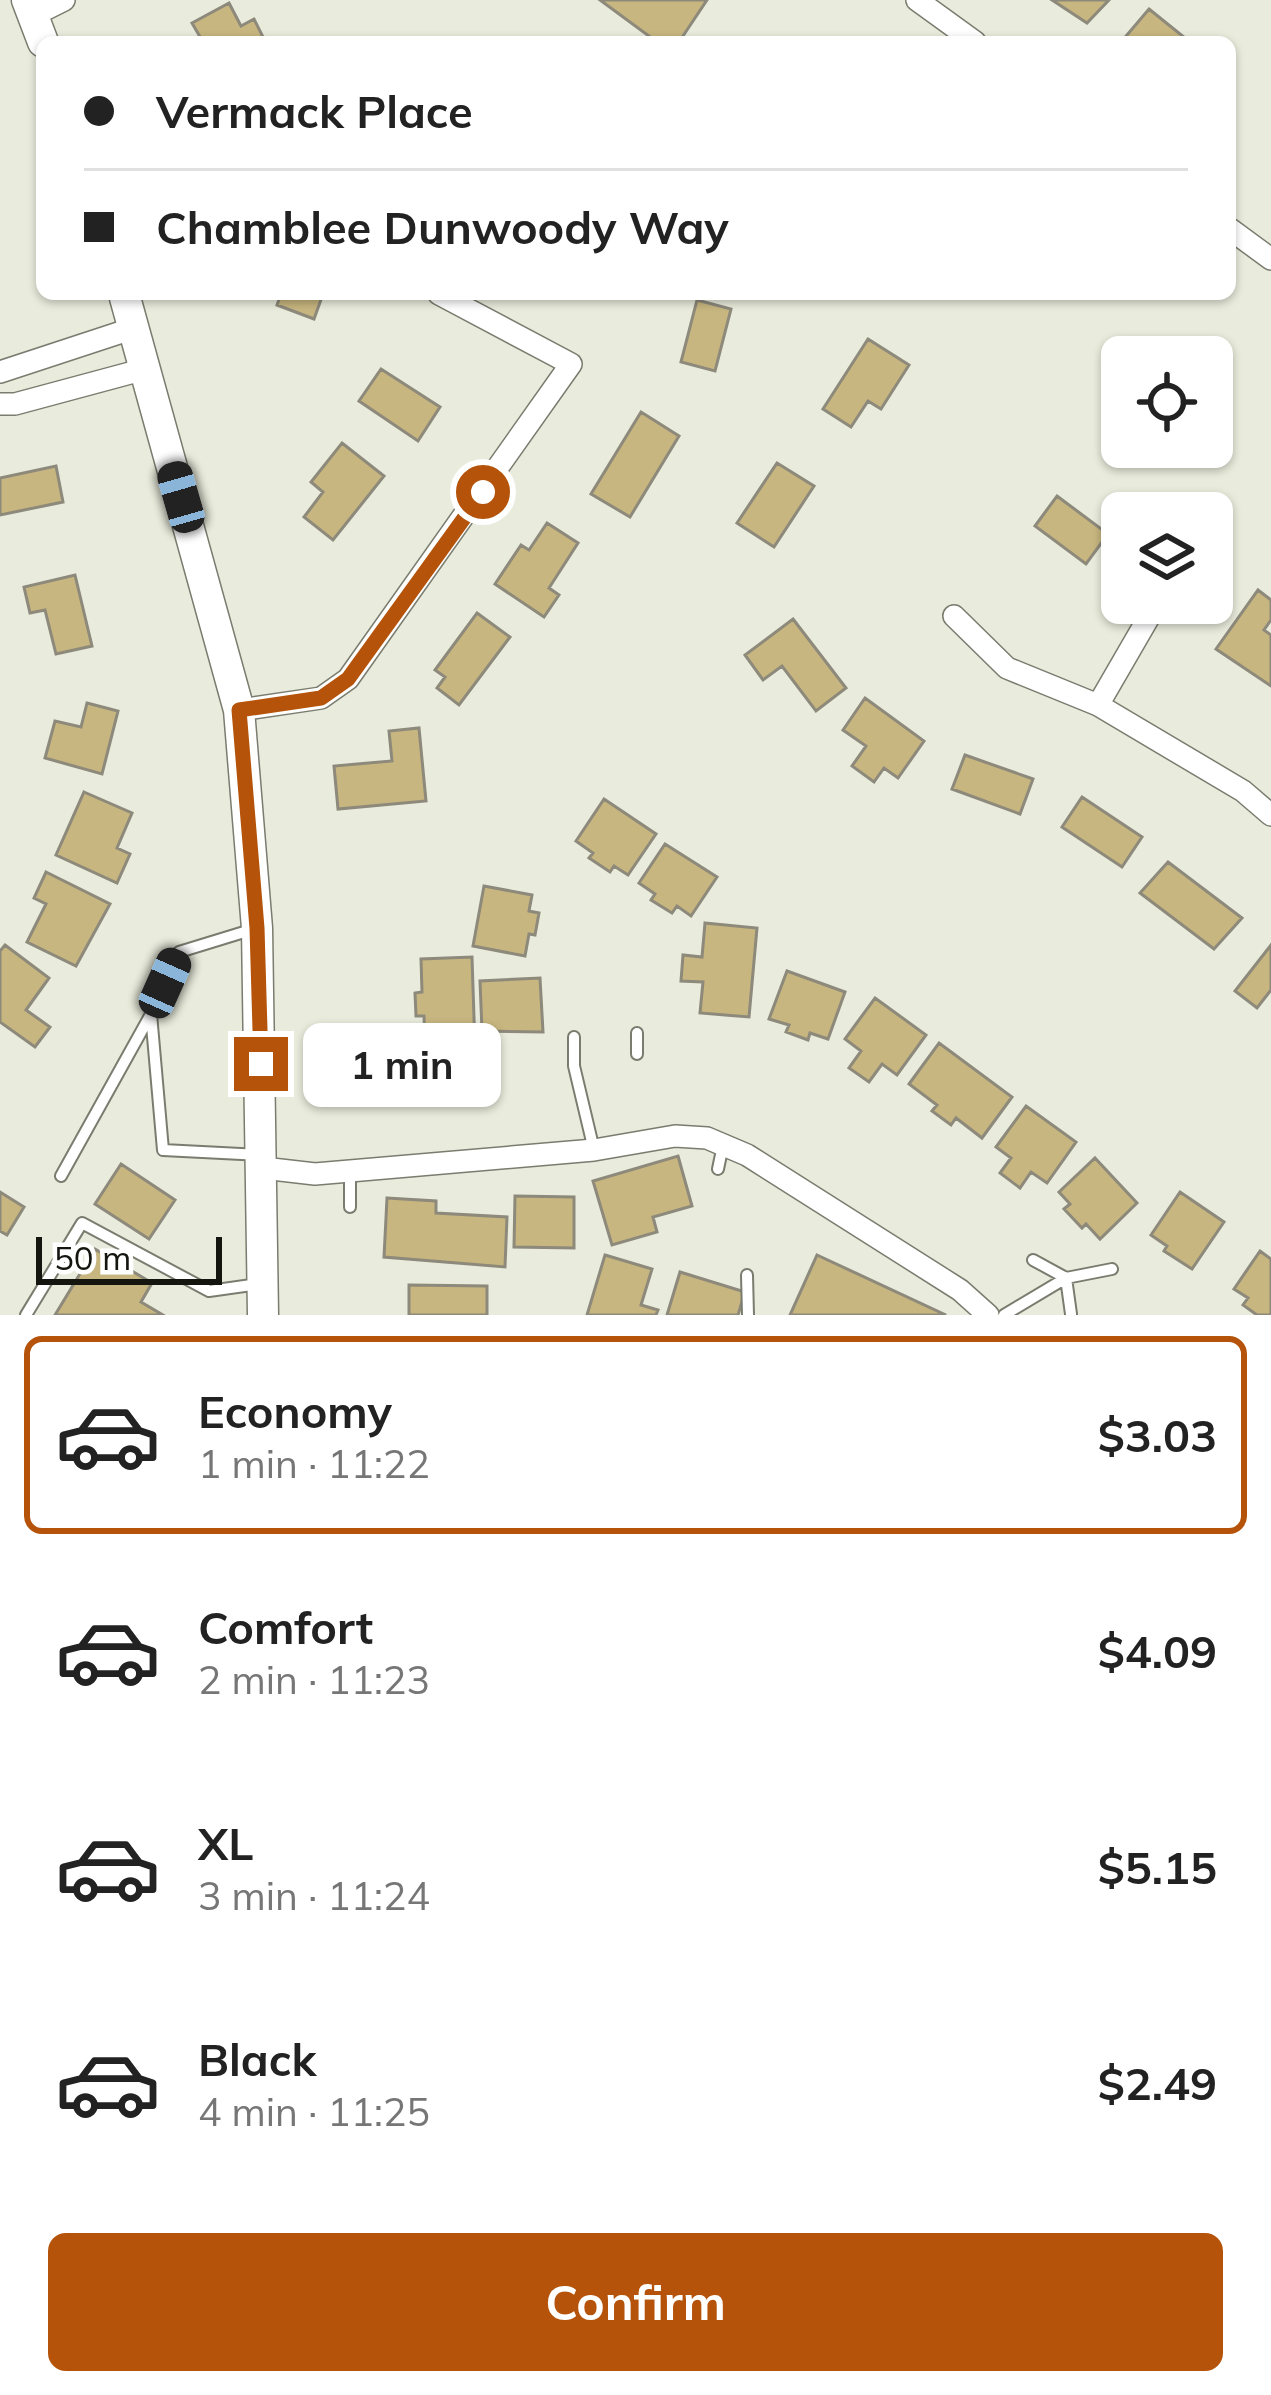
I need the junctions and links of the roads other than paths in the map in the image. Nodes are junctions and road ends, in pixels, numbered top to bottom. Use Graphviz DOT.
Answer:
graph roads {
  1 [pos="64,0"];
  2 [pos="917,0"];
  3 [pos="34,19"];
  4 [pos="967,36"];
  5 [pos="1236,233"];
  6 [pos="1271,259"];
  7 [pos="126,300"];
  8 [pos="450,300"];
  9 [pos="134,328"];
  10 [pos="145,369"];
  11 [pos="0,372"];
  12 [pos="0,404"];
  13 [pos="954,616"];
  14 [pos="1145,624"];
  15 [pos="1098,705"];
  16 [pos="239,710"];
  17 [pos="1271,814"];
  18 [pos="257,928"];
  19 [pos="151,1014"];
  20 [pos="637,1033"];
  21 [pos="574,1037"];
  22 [pos="638,1054"];
  23 [pos="723,1145"];
  24 [pos="594,1150"];
  25 [pos="263,1162"];
  26 [pos="718,1169"];
  27 [pos="350,1172"];
  28 [pos="61,1176"];
  29 [pos="350,1207"];
  30 [pos="1033,1260"];
  31 [pos="1112,1269"];
  32 [pos="747,1274"];
  33 [pos="1066,1278"];
  34 [pos="263,1299"];
  35 [pos="1071,1314"];
  36 [pos="26,1315"];
  37 [pos="748,1315"];
  38 [pos="988,1315"];
  39 [pos="1004,1315"];
  1 -- 3 [label="street"];
  2 -- 4 [label="street"];
  5 -- 6 [label="street"];
  7 -- 9 [label="street"];
  8 -- 16 [label="street"];
  9 -- 10 [label="street"];
  9 -- 11 [label="street"];
  10 -- 12 [label="street"];
  10 -- 16 [label="street"];
  13 -- 15 [label="street"];
  14 -- 15 [label="street"];
  15 -- 17 [label="street"];
  16 -- 18 [label="street"];
  18 -- 19 [label="lane"];
  18 -- 25 [label="street"];
  19 -- 25 [label="lane"];
  19 -- 28 [label="lane"];
  20 -- 22 [label="lane"];
  21 -- 24 [label="lane"];
  23 -- 24 [label="street"];
  23 -- 26 [label="lane"];
  23 -- 38 [label="street"];
  24 -- 27 [label="street"];
  25 -- 27 [label="street"];
  25 -- 34 [label="street"];
  27 -- 29 [label="lane"];
  30 -- 33 [label="lane"];
  31 -- 33 [label="lane"];
  32 -- 37 [label="lane"];
  33 -- 35 [label="lane"];
  33 -- 39 [label="lane"];
  34 -- 36 [label="lane"];
}
